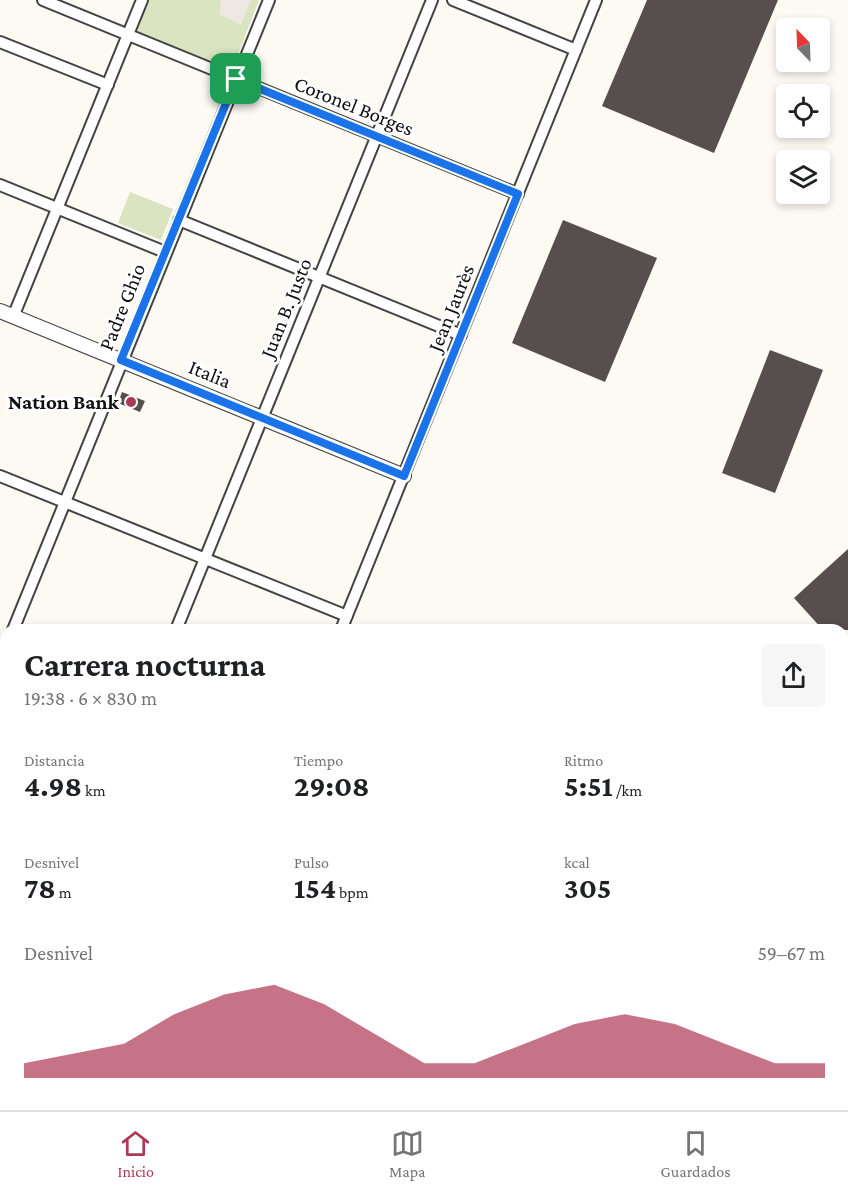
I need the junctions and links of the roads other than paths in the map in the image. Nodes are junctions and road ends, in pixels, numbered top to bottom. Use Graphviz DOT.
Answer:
graph roads {
  1 [pos="43,0"];
  2 [pos="142,0"];
  3 [pos="268,0"];
  4 [pos="432,0"];
  5 [pos="453,0"];
  6 [pos="596,0"];
  7 [pos="128,35"];
  8 [pos="0,42"];
  9 [pos="576,50"];
  10 [pos="236,79"];
  11 [pos="108,85"];
  12 [pos="377,136"];
  13 [pos="0,185"];
  14 [pos="518,194"];
  15 [pos="57,208"];
  16 [pos="179,220"];
  17 [pos="165,252"];
  18 [pos="319,277"];
  19 [pos="0,311"];
  20 [pos="14,317"];
  21 [pos="461,335"];
  22 [pos="121,360"];
  23 [pos="262,418"];
  24 [pos="0,476"];
  25 [pos="404,476"];
  26 [pos="64,502"];
  27 [pos="205,558"];
  28 [pos="347,616"];
  29 [pos="15,624"];
  30 [pos="178,624"];
  31 [pos="344,624"];
  1 -- 7 [label="street, Coronel Borges"];
  2 -- 7 [label="street"];
  3 -- 10 [label="street, Padre Ghio"];
  4 -- 12 [label="street, Juan B. Justo"];
  5 -- 9 [label="street"];
  6 -- 9 [label="street, Jean Jaurès"];
  7 -- 10 [label="street, Coronel Borges"];
  7 -- 11 [label="street"];
  8 -- 11 [label="street"];
  9 -- 14 [label="street, Jean Jaurès"];
  10 -- 12 [label="street, Coronel Borges"];
  10 -- 16 [label="street, Padre Ghio"];
  11 -- 15 [label="street"];
  12 -- 14 [label="street, Coronel Borges"];
  12 -- 18 [label="street, Juan B. Justo"];
  13 -- 15 [label="street"];
  14 -- 21 [label="street, Jean Jaurès"];
  15 -- 17 [label="street"];
  15 -- 20 [label="street"];
  16 -- 17 [label="street, Padre Ghio"];
  16 -- 18 [label="street"];
  17 -- 22 [label="street, Padre Ghio"];
  18 -- 21 [label="street"];
  18 -- 23 [label="street, Juan B. Justo"];
  19 -- 20 [label="street, Italia"];
  20 -- 22 [label="street, Italia"];
  21 -- 25 [label="street, Jean Jaurès"];
  22 -- 23 [label="street, Italia"];
  22 -- 26 [label="street, Padre Ghio"];
  23 -- 25 [label="street, Italia"];
  23 -- 27 [label="street, Juan B. Justo"];
  24 -- 26 [label="street"];
  25 -- 28 [label="street, Jean Jaurès"];
  26 -- 27 [label="street"];
  26 -- 29 [label="street, Padre Ghio"];
  27 -- 28 [label="street"];
  27 -- 30 [label="street, Juan B. Justo"];
  28 -- 31 [label="street, Jean Jaurès"];
}
